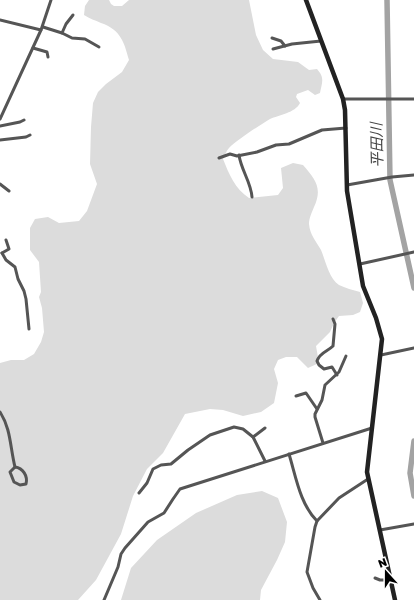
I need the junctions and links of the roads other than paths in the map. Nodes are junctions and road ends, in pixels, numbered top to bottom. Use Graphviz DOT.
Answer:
graph roads {
  1 [pos="51,0"];
  2 [pos="306,0"];
  3 [pos="73,15"];
  4 [pos="0,20"];
  5 [pos="42,29"];
  6 [pos="62,33"];
  7 [pos="272,38"];
  8 [pos="321,41"];
  9 [pos="285,46"];
  10 [pos="99,47"];
  11 [pos="33,48"];
  12 [pos="273,48"];
  13 [pos="48,57"];
  14 [pos="414,99"];
  15 [pos="343,100"];
  16 [pos="0,119"];
  17 [pos="24,120"];
  18 [pos="0,126"];
  19 [pos="346,128"];
  20 [pos="30,135"];
  21 [pos="0,140"];
  22 [pos="239,155"];
  23 [pos="219,158"];
  24 [pos="414,175"];
  25 [pos="0,184"];
  26 [pos="347,185"];
  27 [pos="10,191"];
  28 [pos="252,197"];
  29 [pos="6,240"];
  30 [pos="414,252"];
  31 [pos="1,253"];
  32 [pos="360,264"];
  33 [pos="333,319"];
  34 [pos="29,329"];
  35 [pos="414,348"];
  36 [pos="382,355"];
  37 [pos="346,356"];
  38 [pos="337,375"];
  39 [pos="296,396"];
  40 [pos="317,409"];
  41 [pos="0,412"];
  42 [pos="265,428"];
  43 [pos="372,428"];
  44 [pos="253,437"];
  45 [pos="323,443"];
  46 [pos="289,454"];
  47 [pos="265,461"];
  48 [pos="15,467"];
  49 [pos="368,479"];
  50 [pos="139,492"];
  51 [pos="318,521"];
  52 [pos="414,524"];
  53 [pos="380,530"];
  54 [pos="375,578"];
  55 [pos="391,580"];
  56 [pos="104,600"];
  57 [pos="320,600"];
  58 [pos="395,600"];
  1 -- 5 [label="street"];
  2 -- 8 [label="street"];
  3 -- 6 [label="street"];
  4 -- 5 [label="street"];
  5 -- 6 [label="street"];
  5 -- 11 [label="street"];
  6 -- 10 [label="street"];
  7 -- 9 [label="street"];
  8 -- 9 [label="street"];
  8 -- 15 [label="street"];
  9 -- 12 [label="street"];
  11 -- 13 [label="street"];
  11 -- 16 [label="street"];
  14 -- 15 [label="street"];
  15 -- 19 [label="street"];
  17 -- 18 [label="street"];
  19 -- 22 [label="street"];
  19 -- 26 [label="street"];
  20 -- 21 [label="street"];
  22 -- 23 [label="street"];
  22 -- 28 [label="street"];
  24 -- 26 [label="street"];
  25 -- 27 [label="street"];
  26 -- 32 [label="street"];
  29 -- 31 [label="street"];
  30 -- 32 [label="street"];
  31 -- 34 [label="street"];
  32 -- 36 [label="street"];
  33 -- 38 [label="street"];
  35 -- 36 [label="street"];
  36 -- 43 [label="street"];
  37 -- 38 [label="street"];
  38 -- 40 [label="street"];
  39 -- 40 [label="street"];
  40 -- 45 [label="street"];
  41 -- 48 [label="street"];
  42 -- 44 [label="street"];
  43 -- 45 [label="street"];
  43 -- 49 [label="street"];
  44 -- 47 [label="street"];
  44 -- 50 [label="street"];
  45 -- 46 [label="street"];
  46 -- 47 [label="street"];
  46 -- 51 [label="street"];
  47 -- 56 [label="street"];
  48 -- 48 [label="street"];
  49 -- 51 [label="street"];
  49 -- 53 [label="street"];
  51 -- 57 [label="street"];
  52 -- 53 [label="street"];
  53 -- 55 [label="street"];
  54 -- 55 [label="street"];
  55 -- 58 [label="street"];
}
